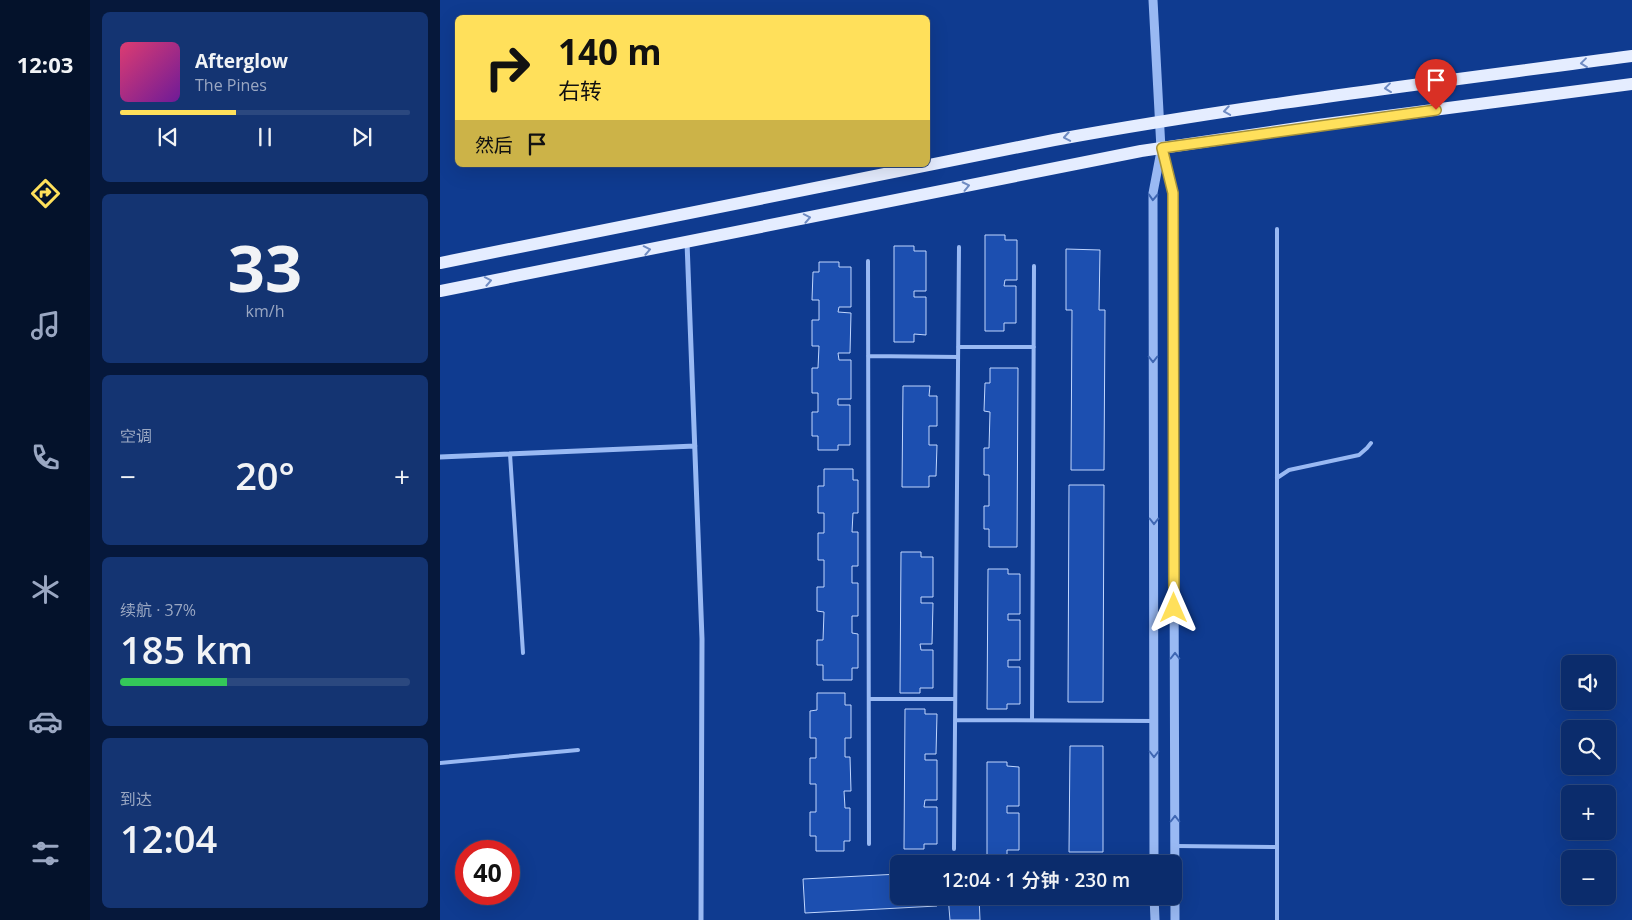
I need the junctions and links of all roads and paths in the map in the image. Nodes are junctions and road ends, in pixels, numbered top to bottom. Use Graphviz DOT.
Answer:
graph roads {
  1 [pos="1153,0"];
  2 [pos="1632,56"];
  3 [pos="1632,84"];
  4 [pos="1159,121"];
  5 [pos="1162,148"];
  6 [pos="930,165"];
  7 [pos="919,167"];
  8 [pos="1277,229"];
  9 [pos="687,242"];
  10 [pos="959,247"];
  11 [pos="868,262"];
  12 [pos="440,263"];
  13 [pos="1034,266"];
  14 [pos="440,291"];
  15 [pos="958,347"];
  16 [pos="1034,348"];
  17 [pos="868,356"];
  18 [pos="958,357"];
  19 [pos="1371,443"];
  20 [pos="695,446"];
  21 [pos="510,454"];
  22 [pos="440,457"];
  23 [pos="1277,478"];
  24 [pos="523,653"];
  25 [pos="869,699"];
  26 [pos="955,699"];
  27 [pos="955,720"];
  28 [pos="1032,720"];
  29 [pos="1154,721"];
  30 [pos="578,750"];
  31 [pos="440,763"];
  32 [pos="869,844"];
  33 [pos="1175,846"];
  34 [pos="1277,847"];
  35 [pos="954,849"];
  36 [pos="1154,855"];
  37 [pos="1154,905"];
  38 [pos="701,920"];
  39 [pos="1154,920"];
  40 [pos="1175,920"];
  41 [pos="1277,920"];
  1 -- 4 [label="street"];
  2 -- 4 [label="main road, one-way"];
  3 -- 5 [label="main road"];
  4 -- 5 [label="street"];
  4 -- 6 [label="main road, one-way"];
  9 -- 5 [label="main road, one-way"];
  5 -- 29 [label="street, one-way"];
  33 -- 5 [label="street, one-way"];
  7 -- 12 [label="main road, one-way"];
  8 -- 23 [label="lane"];
  14 -- 9 [label="main road, one-way"];
  9 -- 20 [label="street"];
  10 -- 15 [label="lane"];
  11 -- 17 [label="lane"];
  13 -- 16 [label="lane"];
  15 -- 16 [label="lane"];
  15 -- 18 [label="lane"];
  16 -- 28 [label="lane"];
  17 -- 18 [label="lane"];
  17 -- 25 [label="lane"];
  18 -- 26 [label="lane"];
  19 -- 23 [label="lane"];
  20 -- 21 [label="street"];
  20 -- 38 [label="street"];
  21 -- 22 [label="street"];
  21 -- 24 [label="lane"];
  23 -- 34 [label="lane"];
  25 -- 26 [label="lane"];
  25 -- 32 [label="lane"];
  26 -- 27 [label="lane"];
  27 -- 28 [label="lane"];
  27 -- 35 [label="lane"];
  28 -- 29 [label="lane"];
  29 -- 36 [label="street, one-way"];
  30 -- 31 [label="lane"];
  33 -- 34 [label="lane"];
  33 -- 40 [label="street"];
  34 -- 41 [label="lane"];
  37 -- 39 [label="street"];
}
